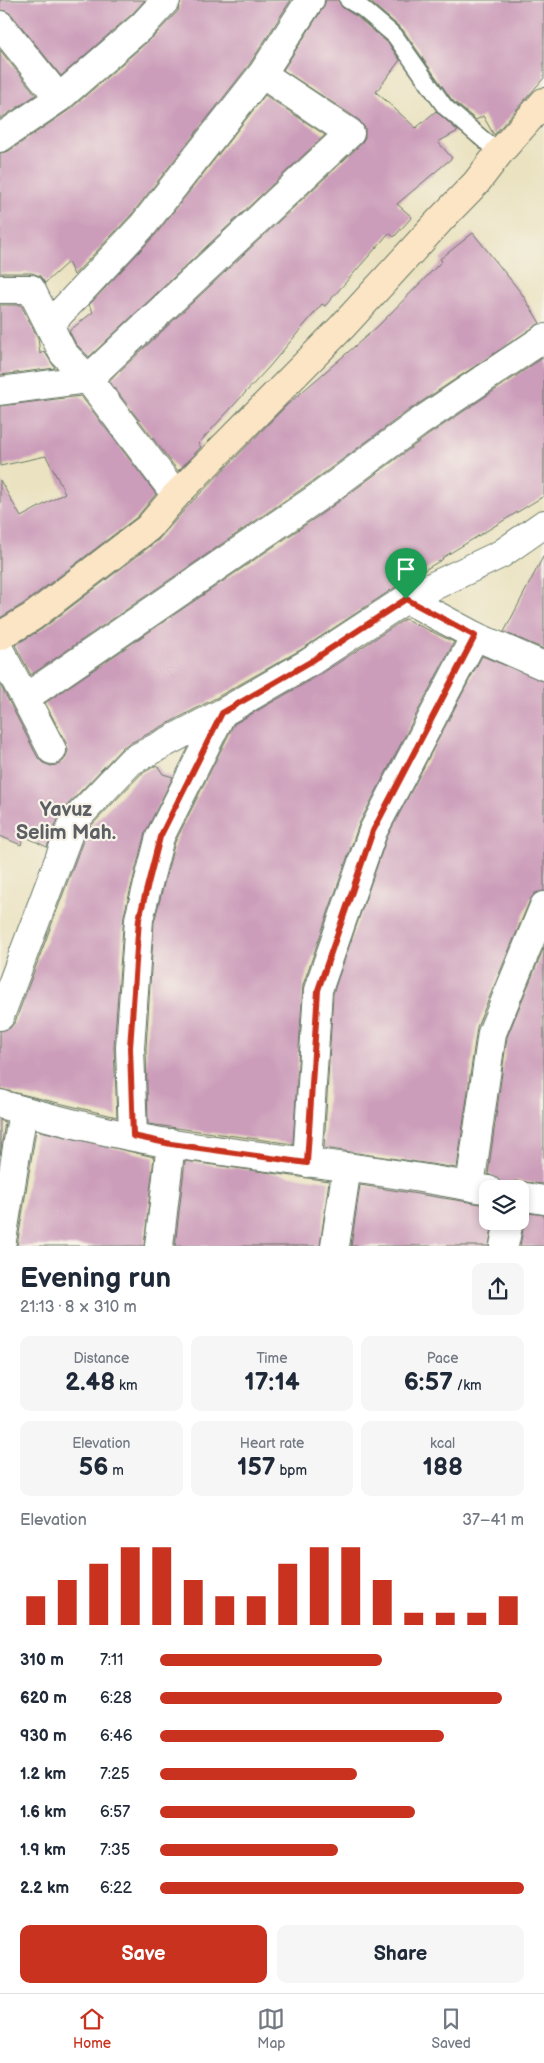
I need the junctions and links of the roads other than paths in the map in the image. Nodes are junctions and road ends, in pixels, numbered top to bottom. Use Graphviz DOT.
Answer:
graph roads {
  1 [pos="166,0"];
  2 [pos="310,0"];
  3 [pos="348,0"];
  4 [pos="0,25"];
  5 [pos="262,74"];
  6 [pos="59,98"];
  7 [pos="541,114"];
  8 [pos="0,138"];
  9 [pos="499,153"];
  10 [pos="0,289"];
  11 [pos="50,324"];
  12 [pos="544,338"];
  13 [pos="88,379"];
  14 [pos="0,391"];
  15 [pos="176,495"];
  16 [pos="544,524"];
  17 [pos="406,599"];
  18 [pos="0,636"];
  19 [pos="475,636"];
  20 [pos="0,651"];
  21 [pos="544,666"];
  22 [pos="25,698"];
  23 [pos="222,713"];
  24 [pos="52,750"];
  25 [pos="544,906"];
  26 [pos="0,1016"];
  27 [pos="12,1107"];
  28 [pos="133,1136"];
  29 [pos="171,1144"];
  30 [pos="307,1163"];
  31 [pos="347,1167"];
  32 [pos="480,1180"];
  33 [pos="479,1188"];
  34 [pos="529,1198"];
  35 [pos="544,1200"];
  36 [pos="507,1230"];
  37 [pos="1,1246"];
  38 [pos="159,1246"];
  39 [pos="335,1246"];
  40 [pos="504,1246"];
  1 -- 6 [label="street"];
  2 -- 5 [label="street"];
  3 -- 9 [label="lane"];
  4 -- 6 [label="street"];
  5 -- 11 [label="street"];
  5 -- 13 [label="street"];
  6 -- 8 [label="street"];
  7 -- 9 [label="street"];
  9 -- 15 [label="street"];
  10 -- 11 [label="street"];
  11 -- 13 [label="street"];
  12 -- 22 [label="street"];
  13 -- 14 [label="street"];
  13 -- 15 [label="street"];
  15 -- 18 [label="street"];
  16 -- 17 [label="street"];
  17 -- 19 [label="street"];
  17 -- 23 [label="street"];
  19 -- 21 [label="street"];
  19 -- 30 [label="street"];
  20 -- 22 [label="street"];
  22 -- 24 [label="street"];
  23 -- 26 [label="street"];
  23 -- 28 [label="street"];
  25 -- 32 [label="street"];
  27 -- 28 [label="street"];
  27 -- 37 [label="street"];
  28 -- 29 [label="street"];
  29 -- 30 [label="street"];
  29 -- 38 [label="street"];
  30 -- 31 [label="street"];
  31 -- 33 [label="street"];
  31 -- 39 [label="street"];
  34 -- 35 [label="street"];
  36 -- 40 [label="street"];
}
